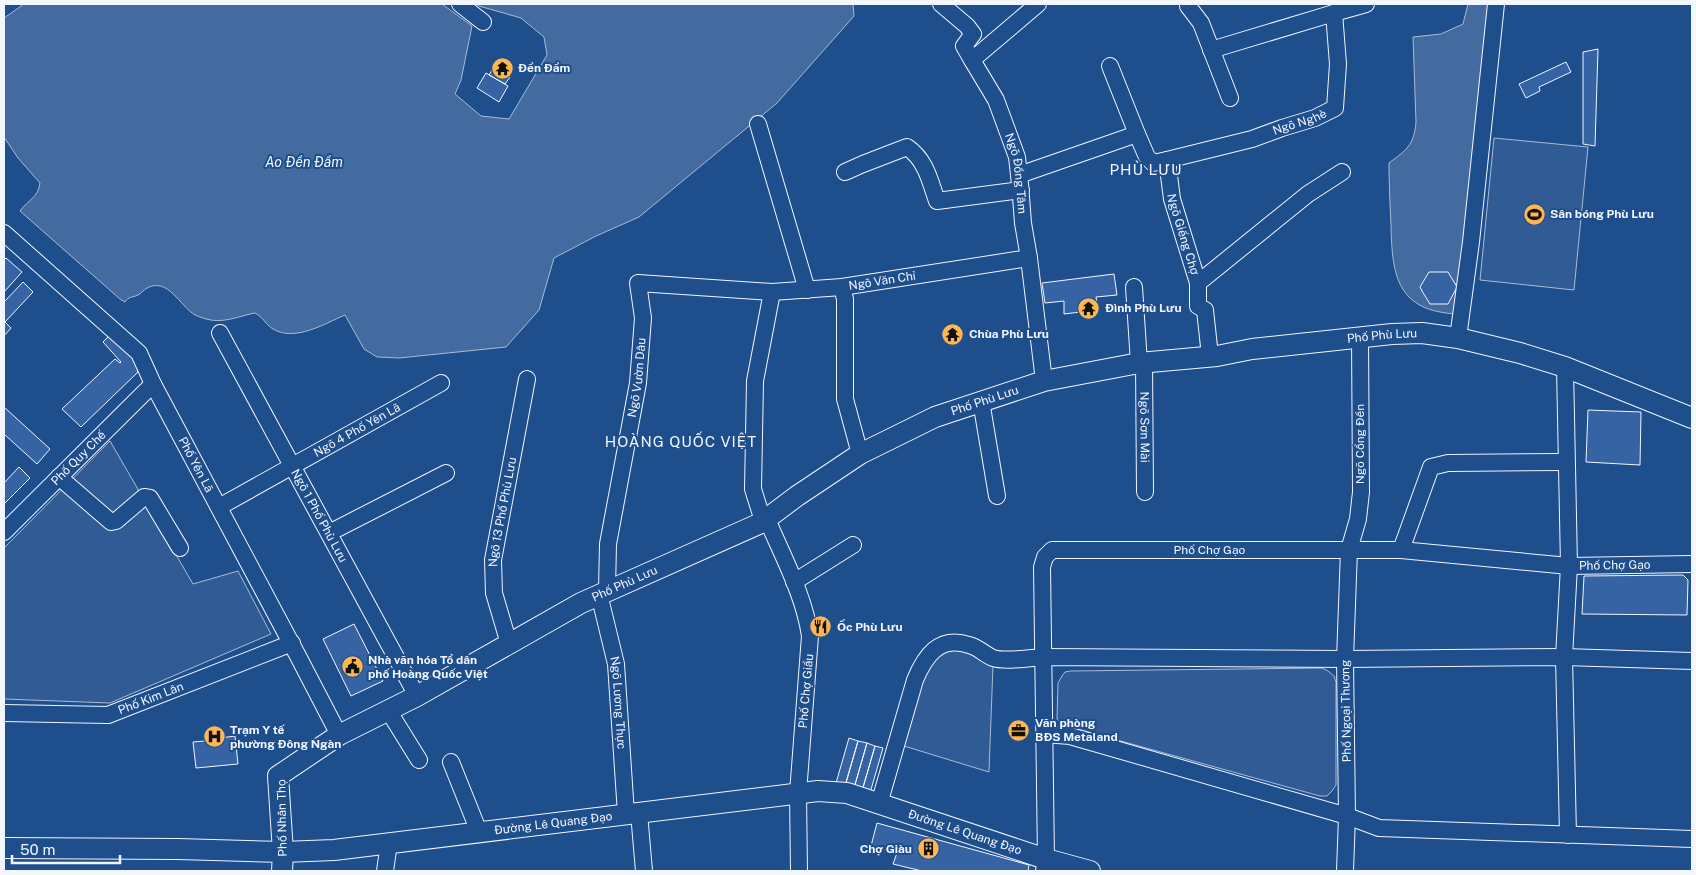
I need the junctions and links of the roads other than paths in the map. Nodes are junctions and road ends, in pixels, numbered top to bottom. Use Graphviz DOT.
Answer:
graph roads {
  1 [pos="460,4"];
  2 [pos="941,4"];
  3 [pos="1188,4"];
  4 [pos="1366,4"];
  5 [pos="1496,4"];
  6 [pos="1032,5"];
  7 [pos="1334,13"];
  8 [pos="483,22"];
  9 [pos="1211,50"];
  10 [pos="972,60"];
  11 [pos="1110,66"];
  12 [pos="1230,98"];
  13 [pos="758,124"];
  14 [pos="1138,134"];
  15 [pos="1167,160"];
  16 [pos="845,172"];
  17 [pos="1342,172"];
  18 [pos="1020,182"];
  19 [pos="4,233"];
  20 [pos="1029,258"];
  21 [pos="1198,283"];
  22 [pos="1134,287"];
  23 [pos="842,288"];
  24 [pos="807,290"];
  25 [pos="772,292"];
  26 [pos="220,334"];
  27 [pos="1360,337"];
  28 [pos="1458,338"];
  29 [pos="1210,356"];
  30 [pos="1141,362"];
  31 [pos="1565,367"];
  32 [pos="527,379"];
  33 [pos="1044,381"];
  34 [pos="441,383"];
  35 [pos="153,384"];
  36 [pos="981,401"];
  37 [pos="1692,418"];
  38 [pos="860,454"];
  39 [pos="1566,462"];
  40 [pos="292,466"];
  41 [pos="446,473"];
  42 [pos="58,478"];
  43 [pos="1145,492"];
  44 [pos="997,496"];
  45 [pos="219,507"];
  46 [pos="765,520"];
  47 [pos="4,532"];
  48 [pos="329,533"];
  49 [pos="853,545"];
  50 [pos="180,548"];
  51 [pos="1349,550"];
  52 [pos="1401,550"];
  53 [pos="1692,564"];
  54 [pos="1569,566"];
  55 [pos="794,582"];
  56 [pos="603,592"];
  57 [pos="292,643"];
  58 [pos="509,644"];
  59 [pos="1043,657"];
  60 [pos="1564,657"];
  61 [pos="1345,659"];
  62 [pos="1692,661"];
  63 [pos="418,696"];
  64 [pos="388,710"];
  65 [pos="4,713"];
  66 [pos="1044,734"];
  67 [pos="339,735"];
  68 [pos="419,760"];
  69 [pos="451,762"];
  70 [pos="798,793"];
  71 [pos="879,804"];
  72 [pos="632,813"];
  73 [pos="1347,816"];
  74 [pos="479,832"];
  75 [pos="1568,835"];
  76 [pos="1692,840"];
  77 [pos="388,843"];
  78 [pos="4,848"];
  79 [pos="282,862"];
  80 [pos="1045,865"];
  81 [pos="385,871"];
  82 [pos="644,871"];
  83 [pos="799,871"];
  84 [pos="1090,871"];
  85 [pos="1345,871"];
  1 -- 8 [label="street"];
  2 -- 10 [label="street"];
  3 -- 9 [label="street"];
  4 -- 7 [label="street"];
  5 -- 28 [label="street"];
  6 -- 10 [label="street"];
  7 -- 9 [label="street"];
  7 -- 15 [label="street, Ngõ Nghè"];
  9 -- 12 [label="street"];
  10 -- 18 [label="street, Ngõ Đồng Tâm"];
  11 -- 14 [label="street"];
  13 -- 24 [label="street"];
  14 -- 15 [label="street"];
  14 -- 18 [label="street"];
  15 -- 21 [label="street, Ngõ Giếng Chợ"];
  16 -- 18 [label="street"];
  17 -- 21 [label="street"];
  18 -- 20 [label="street, Ngõ Đồng Tâm"];
  19 -- 35 [label="street, Phố Yên Lã"];
  20 -- 23 [label="street, Ngõ Văn Chỉ"];
  20 -- 33 [label="street, Ngõ Đồng Tâm"];
  21 -- 29 [label="street, Ngõ Giếng Chợ"];
  22 -- 30 [label="street, Ngõ Sơn Mài"];
  23 -- 24 [label="street"];
  23 -- 38 [label="street, Ngõ Văn Chỉ"];
  24 -- 25 [label="street"];
  25 -- 46 [label="street, Phố Chợ Giầu"];
  25 -- 56 [label="street, Ngõ Vườn Dâu"];
  26 -- 40 [label="street, Ngõ 1 Phố Phù Lưu"];
  27 -- 28 [label="main road, Phố Phù Lưu"];
  27 -- 29 [label="main road, Phố Phù Lưu"];
  27 -- 51 [label="street, Ngõ Cổng Đền"];
  28 -- 31 [label="main road, Phố Phù Lưu"];
  29 -- 30 [label="main road, Phố Phù Lưu"];
  30 -- 33 [label="main road, Phố Phù Lưu"];
  30 -- 43 [label="street, Ngõ Sơn Mài"];
  31 -- 37 [label="main road, Phố Phù Lưu"];
  31 -- 39 [label="street"];
  32 -- 58 [label="street, Ngõ 13 Phố Phù Lưu"];
  33 -- 36 [label="main road, Phố Phù Lưu"];
  34 -- 40 [label="street, Ngõ 4 Phố Yên Lã"];
  35 -- 42 [label="street, Phố Quy Chế"];
  35 -- 45 [label="street, Phố Yên Lã"];
  36 -- 38 [label="main road, Phố Phù Lưu"];
  36 -- 44 [label="street"];
  38 -- 46 [label="main road, Phố Phù Lưu"];
  39 -- 52 [label="street"];
  39 -- 54 [label="street"];
  40 -- 45 [label="street, Ngõ 4 Phố Yên Lã"];
  40 -- 48 [label="street, Ngõ 1 Phố Phù Lưu"];
  41 -- 48 [label="street"];
  42 -- 47 [label="street, Phố Quy Chế"];
  42 -- 50 [label="street"];
  45 -- 57 [label="street, Phố Yên Lã"];
  46 -- 55 [label="street, Phố Chợ Giầu"];
  46 -- 56 [label="main road, Phố Phù Lưu"];
  48 -- 63 [label="street, Ngõ 1 Phố Phù Lưu"];
  49 -- 55 [label="street"];
  51 -- 52 [label="street, Phố Chợ Gạo"];
  51 -- 59 [label="street, Phố Chợ Gạo"];
  51 -- 61 [label="street, Phố Ngoại Thương"];
  52 -- 54 [label="street, Phố Chợ Gạo"];
  53 -- 54 [label="street, Phố Chợ Gạo"];
  54 -- 60 [label="street"];
  55 -- 70 [label="street, Phố Chợ Giầu"];
  56 -- 58 [label="main road, Phố Phù Lưu"];
  56 -- 72 [label="street, Ngõ Lương Thực"];
  57 -- 65 [label="street, Phố Kim Lân"];
  57 -- 67 [label="street, Phố Yên Lã"];
  58 -- 63 [label="main road, Phố Phù Lưu"];
  59 -- 61 [label="street"];
  59 -- 66 [label="street, Phố Chợ Gạo"];
  59 -- 71 [label="street"];
  60 -- 61 [label="street"];
  60 -- 62 [label="street"];
  60 -- 75 [label="street"];
  61 -- 73 [label="street, Phố Ngoại Thương"];
  63 -- 64 [label="main road, Phố Phù Lưu"];
  64 -- 67 [label="main road, Phố Phù Lưu"];
  64 -- 68 [label="street"];
  66 -- 73 [label="street"];
  66 -- 80 [label="street, Phố Chợ Gạo"];
  67 -- 79 [label="main road, Phố Nhân Thọ"];
  69 -- 74 [label="street"];
  70 -- 71 [label="main road, Đường Lê Quang Đạo"];
  70 -- 72 [label="main road, Đường Lê Quang Đạo"];
  70 -- 83 [label="street, Phố Chợ Giầu"];
  71 -- 80 [label="main road, Đường Lê Quang Đạo"];
  72 -- 74 [label="main road, Đường Lê Quang Đạo"];
  72 -- 82 [label="street, Ngõ Lương Thực"];
  73 -- 75 [label="street"];
  73 -- 85 [label="street, Phố Ngoại Thương"];
  74 -- 77 [label="main road, Đường Lê Quang Đạo"];
  75 -- 76 [label="street"];
  77 -- 79 [label="main road, Đường Lê Quang Đạo"];
  77 -- 81 [label="street"];
  78 -- 79 [label="main road, Đường Lê Quang Đạo"];
  80 -- 84 [label="main road, Đường Lê Quang Đạo"];
}
